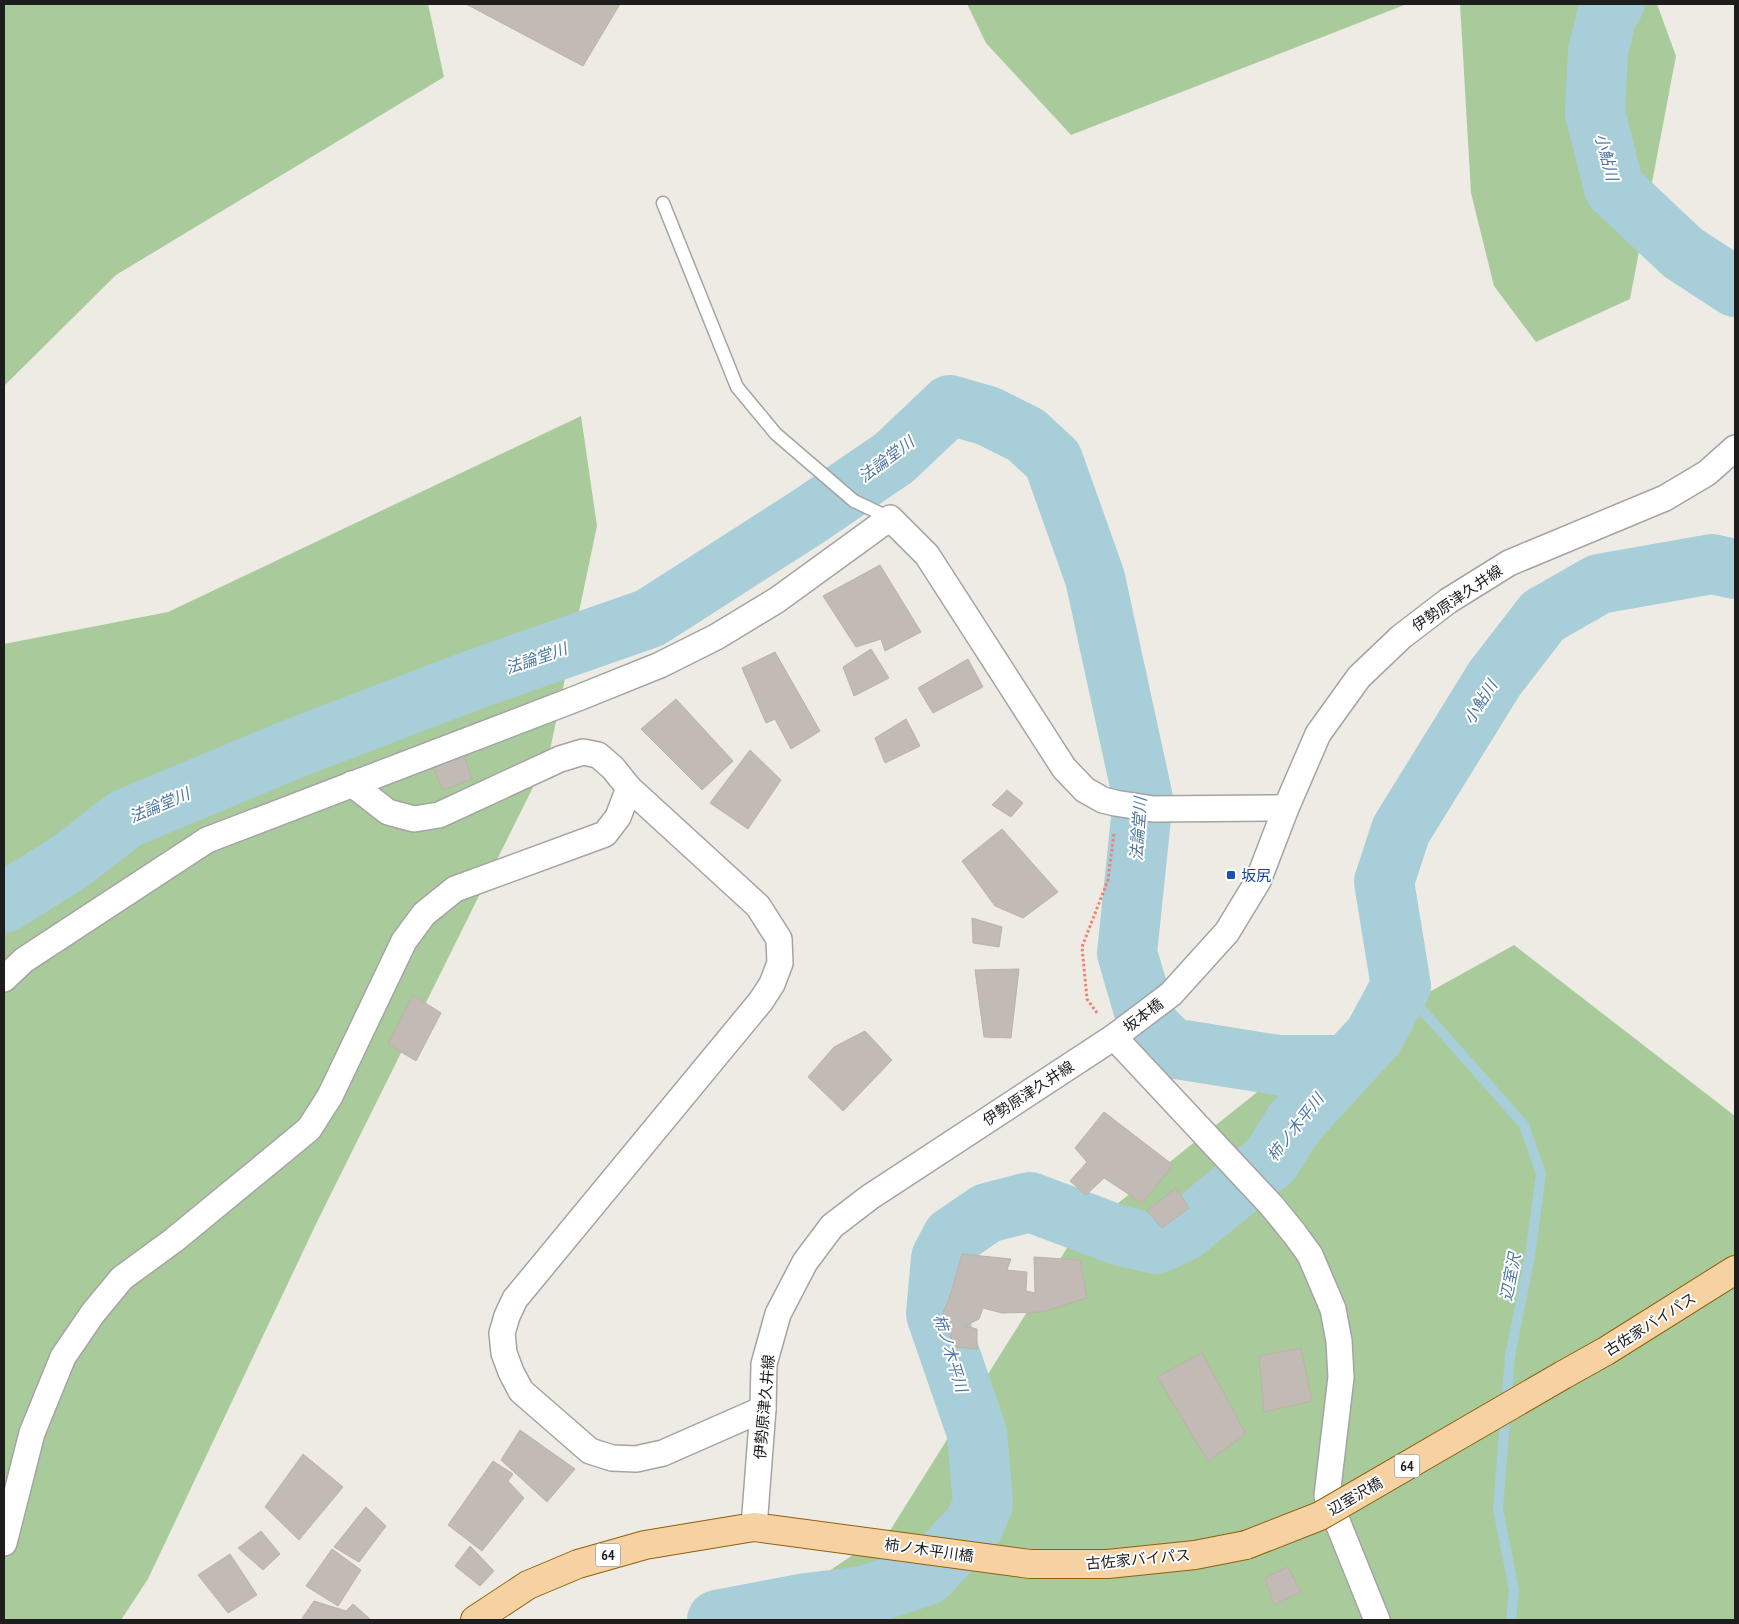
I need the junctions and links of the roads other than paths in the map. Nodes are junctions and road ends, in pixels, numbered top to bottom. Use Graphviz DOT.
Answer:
graph roads {
  1 [pos="663,203"];
  2 [pos="1735,448"];
  3 [pos="890,518"];
  4 [pos="352,784"];
  5 [pos="629,788"];
  6 [pos="1286,808"];
  7 [pos="4,979"];
  8 [pos="1171,994"];
  9 [pos="1114,1037"];
  10 [pos="1735,1270"];
  11 [pos="1563,1376"];
  12 [pos="763,1409"];
  13 [pos="754,1528"];
  14 [pos="4,1543"];
  15 [pos="1246,1545"];
  16 [pos="1030,1564"];
  17 [pos="476,1620"];
  18 [pos="1377,1620"];
  1 -- 3 [label="lane"];
  2 -- 6 [label="street, 伊勢原津久井線"];
  3 -- 4 [label="street"];
  3 -- 6 [label="street"];
  4 -- 5 [label="street"];
  4 -- 7 [label="street"];
  5 -- 12 [label="street"];
  5 -- 14 [label="street"];
  6 -- 8 [label="street, 伊勢原津久井線"];
  8 -- 9 [label="street, 坂本橋"];
  9 -- 12 [label="street, 伊勢原津久井線"];
  9 -- 18 [label="street"];
  10 -- 11 [label="main road, 古佐家バイパス / 64"];
  11 -- 15 [label="main road, 辺室沢橋 / 64, bridge"];
  12 -- 13 [label="street, 伊勢原津久井線"];
  13 -- 16 [label="main road, 柿ノ木平川橋 / 64"];
  13 -- 17 [label="main road, 64"];
  15 -- 16 [label="main road, 古佐家バイパス / 64"];
}
